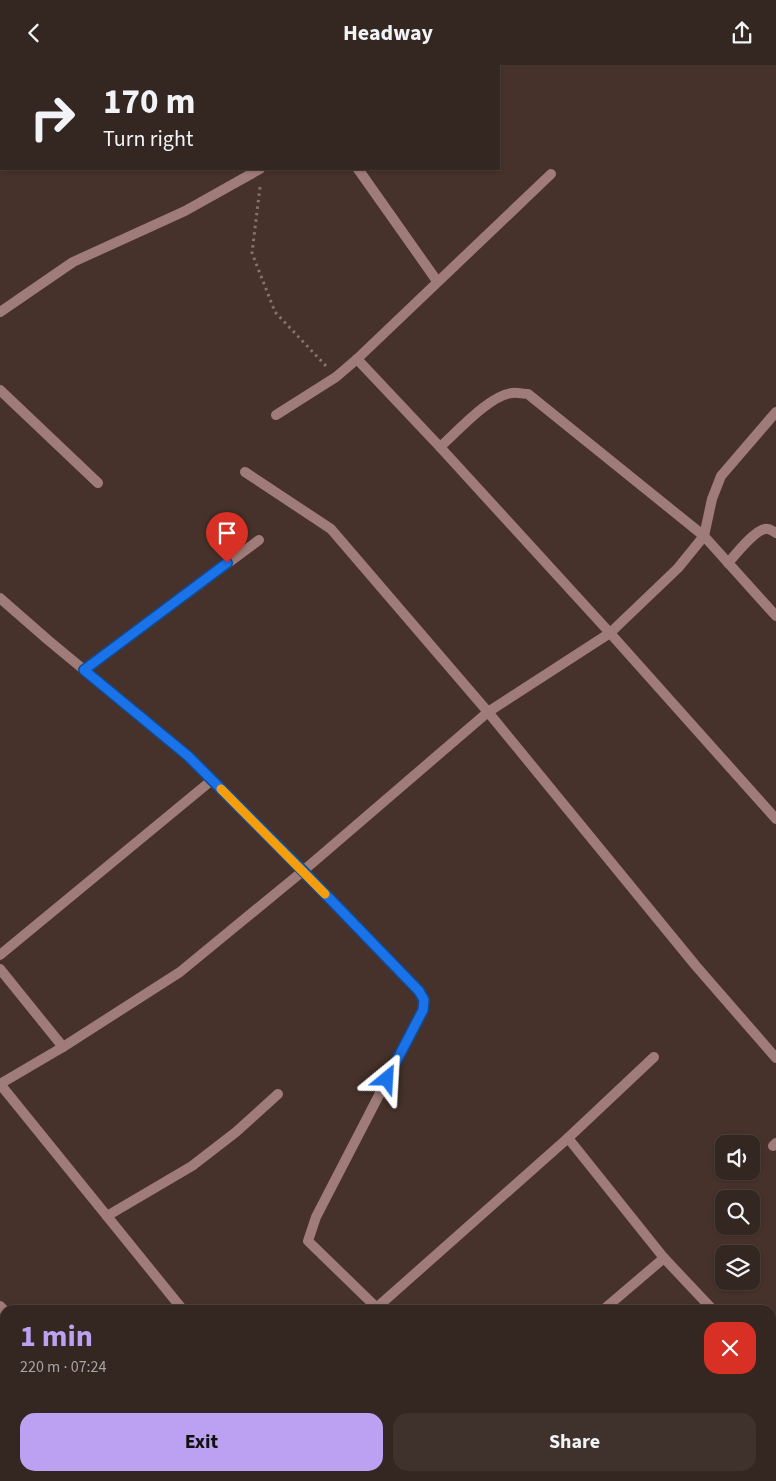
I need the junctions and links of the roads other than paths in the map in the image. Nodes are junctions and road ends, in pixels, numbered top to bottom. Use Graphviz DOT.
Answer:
graph roads {
  1 [pos="359,170"];
  2 [pos="260,173"];
  3 [pos="551,173"];
  4 [pos="436,281"];
  5 [pos="0,312"];
  6 [pos="357,359"];
  7 [pos="0,390"];
  8 [pos="776,411"];
  9 [pos="276,415"];
  10 [pos="440,447"];
  11 [pos="245,471"];
  12 [pos="98,483"];
  13 [pos="776,533"];
  14 [pos="704,536"];
  15 [pos="259,540"];
  16 [pos="728,563"];
  17 [pos="0,598"];
  18 [pos="776,616"];
  19 [pos="610,633"];
  20 [pos="84,670"];
  21 [pos="488,712"];
  22 [pos="212,780"];
  23 [pos="776,819"];
  24 [pos="303,871"];
  25 [pos="0,955"];
  26 [pos="0,969"];
  27 [pos="63,1047"];
  28 [pos="654,1057"];
  29 [pos="776,1058"];
  30 [pos="0,1084"];
  31 [pos="278,1094"];
  32 [pos="568,1138"];
  33 [pos="106,1215"];
  34 [pos="664,1258"];
  35 [pos="178,1305"];
  36 [pos="378,1305"];
  37 [pos="384,1305"];
  38 [pos="609,1305"];
  39 [pos="708,1305"];
  1 -- 4 [label="street"];
  2 -- 5 [label="street"];
  3 -- 4 [label="street"];
  4 -- 6 [label="street"];
  6 -- 9 [label="street"];
  6 -- 10 [label="street"];
  7 -- 12 [label="street"];
  8 -- 14 [label="street"];
  10 -- 14 [label="street"];
  10 -- 19 [label="street"];
  11 -- 21 [label="street"];
  13 -- 16 [label="street"];
  14 -- 16 [label="street"];
  14 -- 19 [label="street"];
  15 -- 20 [label="street"];
  16 -- 18 [label="street"];
  17 -- 20 [label="street"];
  19 -- 21 [label="street"];
  19 -- 23 [label="street"];
  20 -- 22 [label="street"];
  21 -- 24 [label="street"];
  21 -- 29 [label="street"];
  22 -- 24 [label="street"];
  22 -- 25 [label="street"];
  24 -- 27 [label="street"];
  24 -- 36 [label="street"];
  26 -- 27 [label="street"];
  27 -- 30 [label="street"];
  28 -- 32 [label="street"];
  30 -- 33 [label="street"];
  31 -- 33 [label="street"];
  32 -- 34 [label="street"];
  32 -- 37 [label="street"];
  33 -- 35 [label="street"];
  34 -- 38 [label="street"];
  34 -- 39 [label="street"];
}
